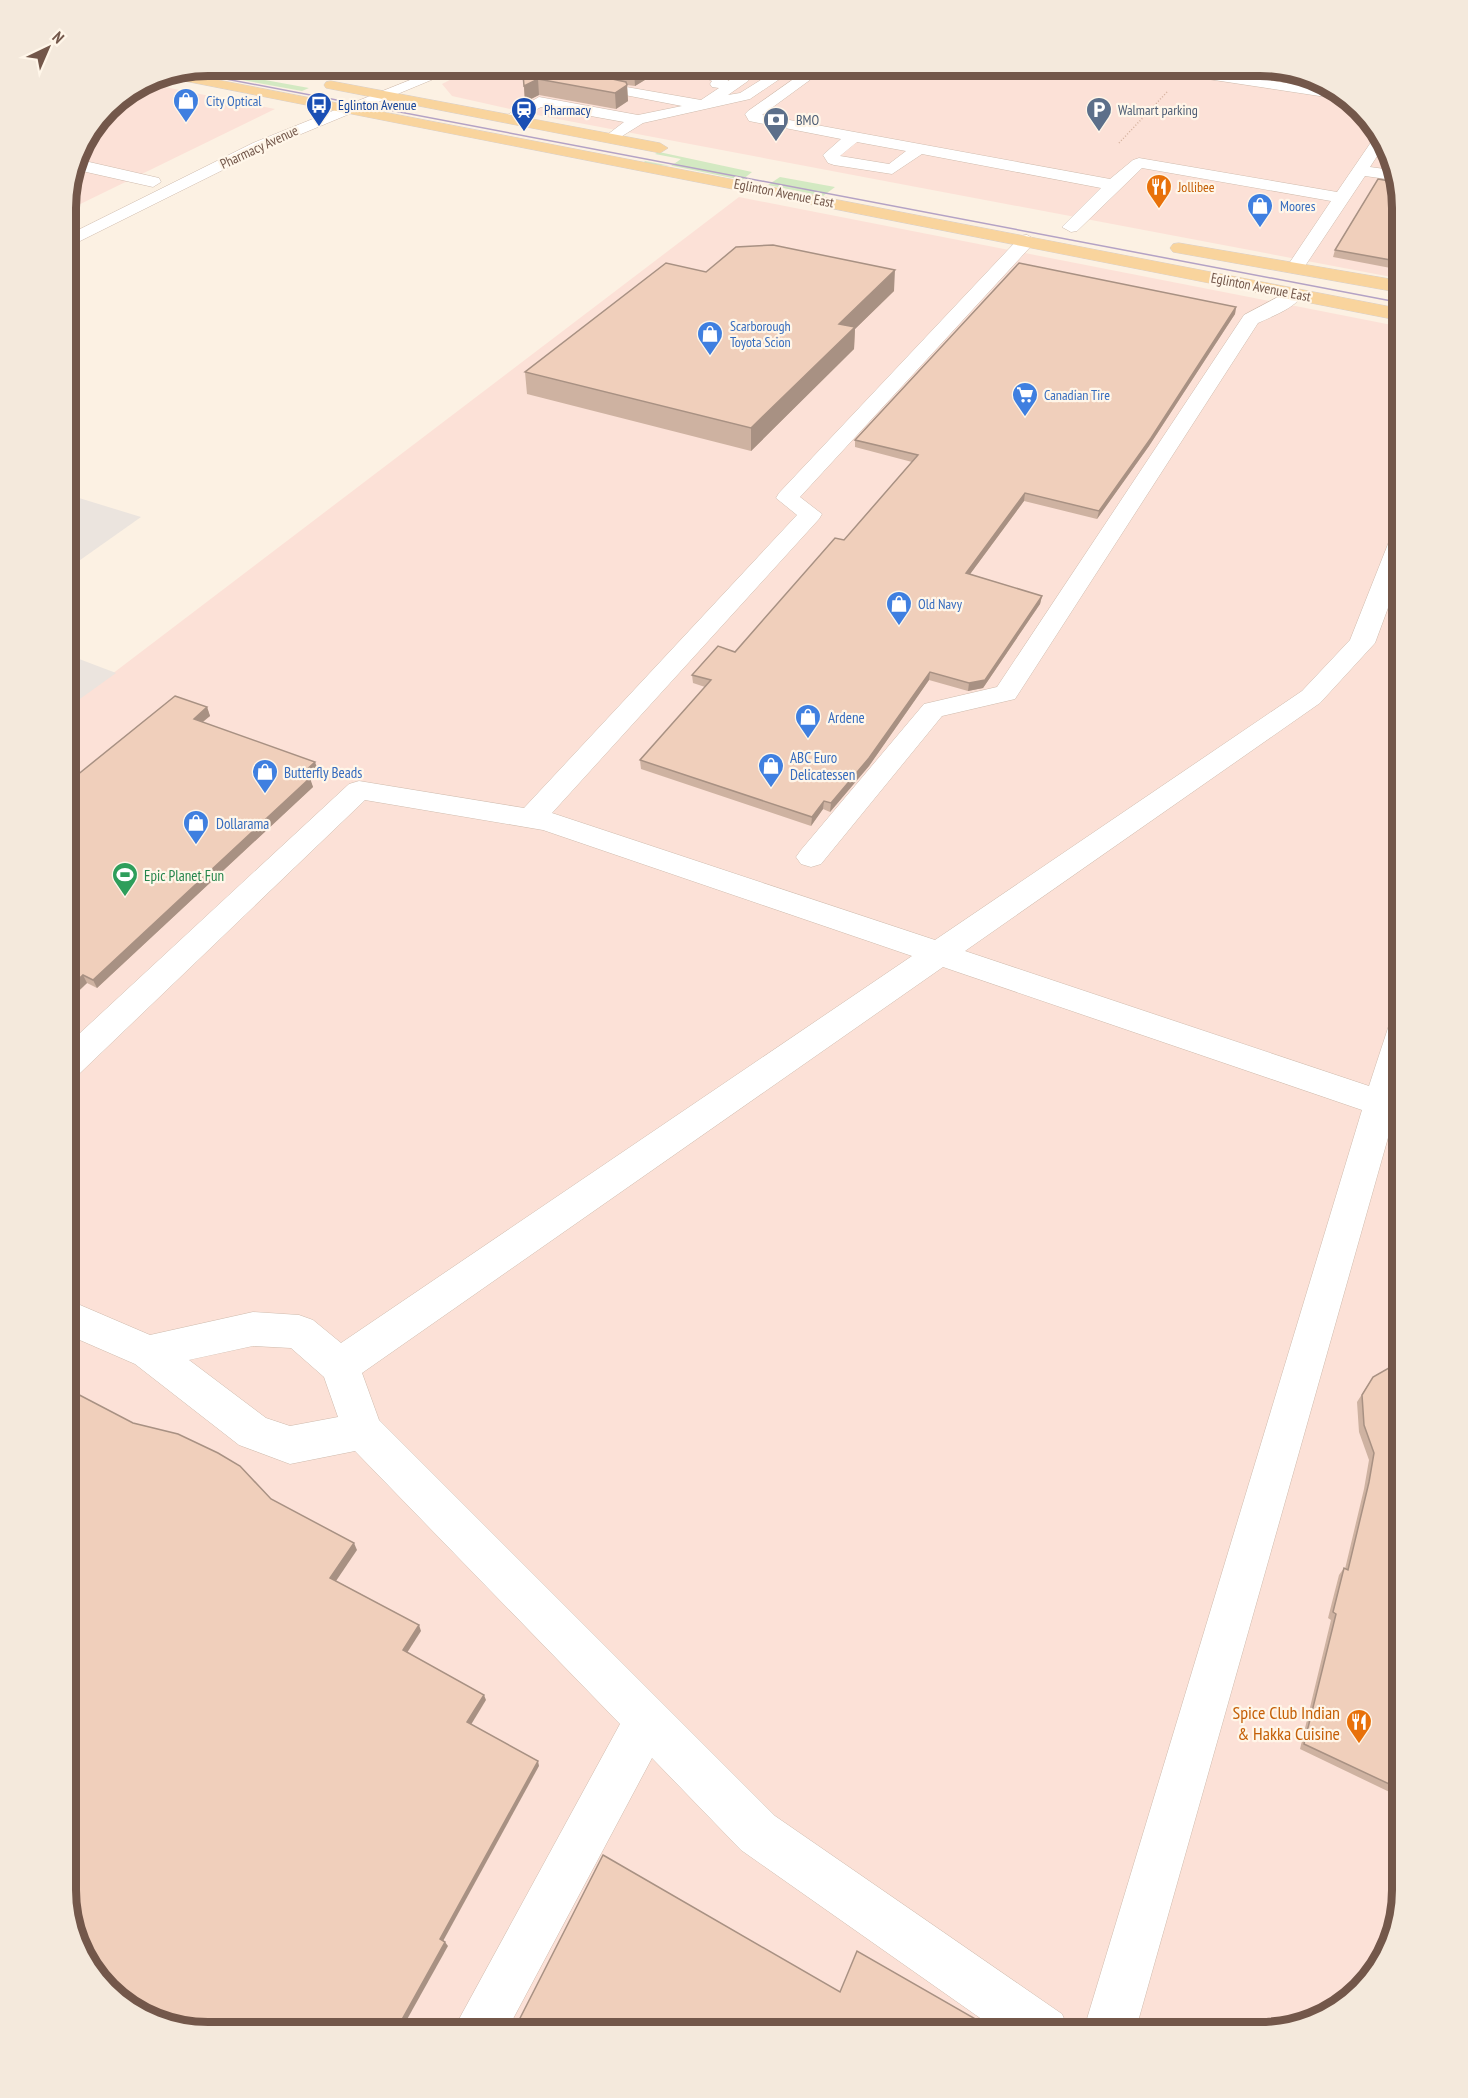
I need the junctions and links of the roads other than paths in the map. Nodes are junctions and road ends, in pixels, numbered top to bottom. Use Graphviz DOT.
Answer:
graph roads {
  1 [pos="393,77"];
  2 [pos="430,77"];
  3 [pos="507,77"];
  4 [pos="714,77"];
  5 [pos="724,77"];
  6 [pos="743,77"];
  7 [pos="775,77"];
  8 [pos="806,77"];
  9 [pos="1218,77"];
  10 [pos="184,79"];
  11 [pos="320,83"];
  12 [pos="495,83"];
  13 [pos="732,86"];
  14 [pos="362,90"];
  15 [pos="1324,93"];
  16 [pos="386,94"];
  17 [pos="321,105"];
  18 [pos="704,105"];
  19 [pos="344,110"];
  20 [pos="510,118"];
  21 [pos="638,120"];
  22 [pos="854,137"];
  23 [pos="611,138"];
  24 [pos="1376,146"];
  25 [pos="920,149"];
  26 [pos="679,151"];
  27 [pos="84,166"];
  28 [pos="1360,170"];
  29 [pos="1387,174"];
  30 [pos="153,182"];
  31 [pos="1113,185"];
  32 [pos="1342,198"];
  33 [pos="77,222"];
  34 [pos="1065,226"];
  35 [pos="1094,232"];
  36 [pos="77,237"];
  37 [pos="1027,240"];
  38 [pos="1163,245"];
  39 [pos="1295,268"];
  40 [pos="1392,285"];
  41 [pos="1295,294"];
  42 [pos="1392,313"];
  43 [pos="1392,565"];
  44 [pos="531,818"];
  45 [pos="811,857"];
  46 [pos="938,953"];
  47 [pos="77,1056"];
  48 [pos="1392,1107"];
  49 [pos="77,1321"];
  50 [pos="149,1352"];
  51 [pos="340,1366"];
  52 [pos="363,1431"];
  53 [pos="647,1720"];
  54 [pos="484,2021"];
  55 [pos="1029,2022"];
  56 [pos="1112,2022"];
  1 -- 14 [label="street, Pharmacy Avenue"];
  2 -- 16 [label="street, Pharmacy Avenue"];
  3 -- 12 [label="street"];
  4 -- 13 [label="street"];
  5 -- 13 [label="street"];
  6 -- 13 [label="street"];
  7 -- 18 [label="street"];
  8 -- 22 [label="street"];
  9 -- 15 [label="street"];
  10 -- 17 [label="main road, Eglinton Avenue East"];
  11 -- 14 [label="main road"];
  13 -- 18 [label="street"];
  13 -- 18 [label="street"];
  14 -- 16 [label="main road"];
  14 -- 17 [label="street, Pharmacy Avenue"];
  16 -- 19 [label="street, Pharmacy Avenue"];
  16 -- 20 [label="main road"];
  17 -- 19 [label="main road, Eglinton Avenue East"];
  17 -- 30 [label="street, Pharmacy Avenue"];
  18 -- 21 [label="street"];
  19 -- 36 [label="street, Pharmacy Avenue"];
  19 -- 37 [label="main road, Eglinton Avenue East"];
  20 -- 21 [label="street"];
  20 -- 23 [label="main road"];
  21 -- 23 [label="street"];
  22 -- 25 [label="street"];
  22 -- 25 [label="street"];
  23 -- 26 [label="main road"];
  24 -- 28 [label="street"];
  25 -- 31 [label="street"];
  27 -- 30 [label="street"];
  28 -- 29 [label="street"];
  28 -- 32 [label="street"];
  30 -- 33 [label="street, Pharmacy Avenue"];
  31 -- 32 [label="street"];
  31 -- 34 [label="street"];
  32 -- 39 [label="street"];
  34 -- 35 [label="main road"];
  37 -- 41 [label="main road, Eglinton Avenue East"];
  37 -- 44 [label="street"];
  38 -- 39 [label="main road, Eglinton Avenue East"];
  39 -- 40 [label="main road, Eglinton Avenue East"];
  41 -- 42 [label="main road, Eglinton Avenue East"];
  41 -- 45 [label="street"];
  43 -- 46 [label="street"];
  44 -- 46 [label="street"];
  44 -- 47 [label="street"];
  46 -- 48 [label="street"];
  46 -- 51 [label="street"];
  48 -- 56 [label="street"];
  49 -- 50 [label="street"];
  50 -- 51 [label="street"];
  50 -- 52 [label="street"];
  51 -- 52 [label="street"];
  52 -- 53 [label="street"];
  53 -- 54 [label="street"];
  53 -- 55 [label="street"];
}
